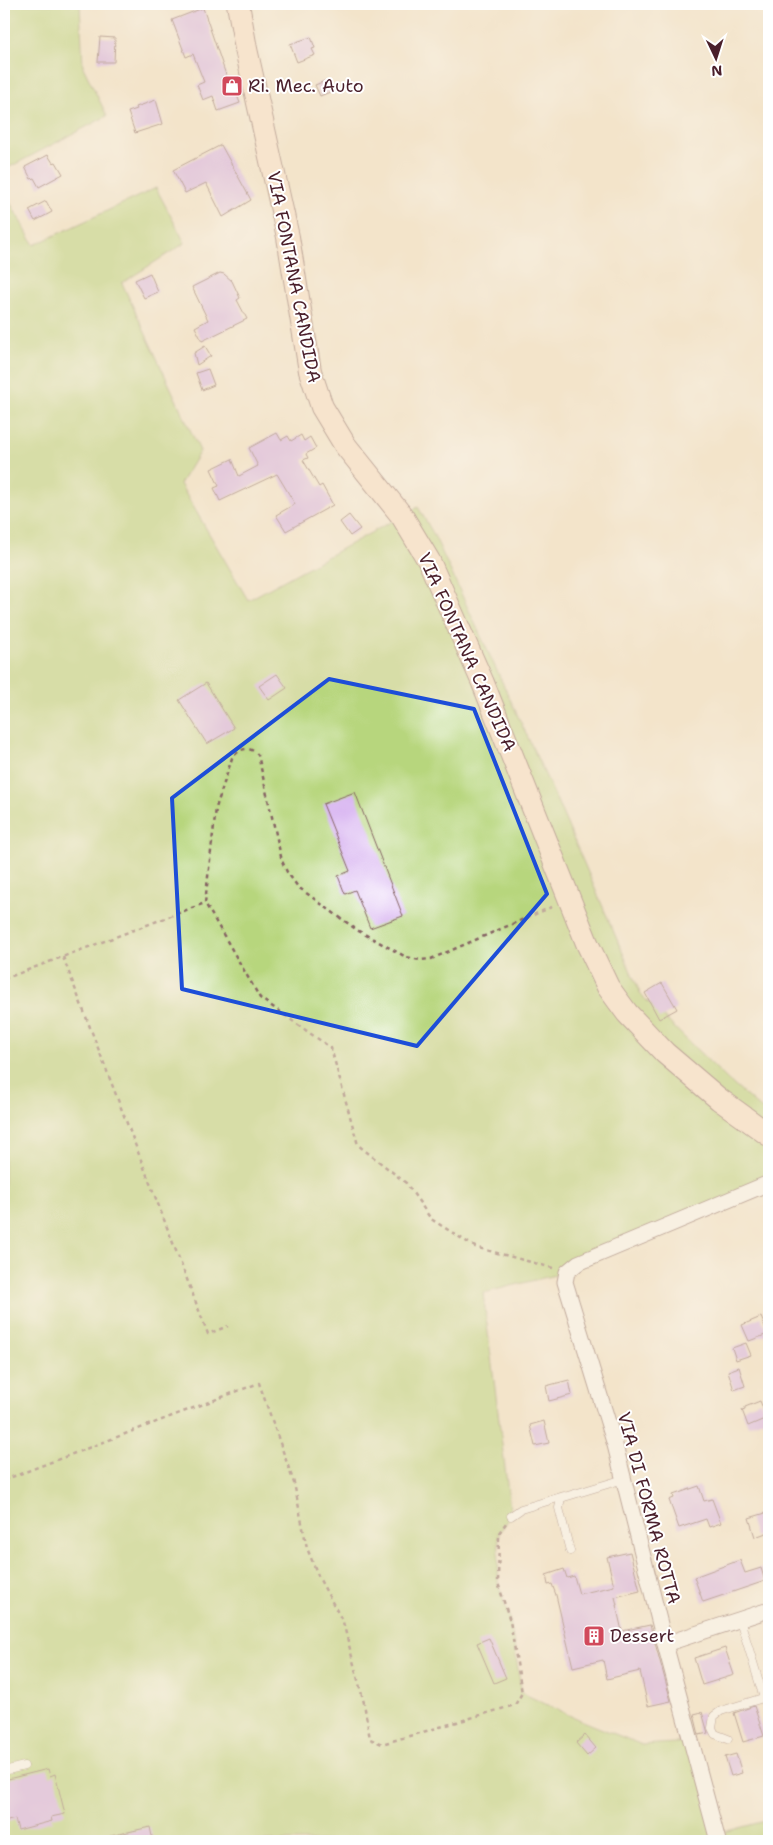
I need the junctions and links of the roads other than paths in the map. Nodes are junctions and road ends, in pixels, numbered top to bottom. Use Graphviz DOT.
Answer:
graph roads {
  1 [pos="238,4"];
  2 [pos="252,4"];
  3 [pos="262,116"];
  4 [pos="769,1135"];
  5 [pos="769,1183"];
  6 [pos="624,1479"];
  7 [pos="564,1496"];
  8 [pos="511,1516"];
  9 [pos="570,1550"];
  10 [pos="769,1610"];
  11 [pos="740,1620"];
  12 [pos="665,1644"];
  13 [pos="767,1697"];
  14 [pos="728,1739"];
  15 [pos="24,1766"];
  16 [pos="4,1771"];
  17 [pos="718,1841"];
  1 -- 3 [label="main road, VIA FONTANA CANDIDA"];
  2 -- 3 [label="main road, VIA FONTANA CANDIDA"];
  3 -- 4 [label="main road, VIA FONTANA CANDIDA"];
  5 -- 6 [label="street, VIA DI FORMA ROTTA"];
  6 -- 7 [label="lane"];
  6 -- 12 [label="street, VIA DI FORMA ROTTA"];
  7 -- 8 [label="lane"];
  7 -- 9 [label="lane"];
  10 -- 11 [label="street"];
  11 -- 12 [label="street"];
  11 -- 13 [label="lane"];
  12 -- 17 [label="street, VIA DI FORMA ROTTA"];
  13 -- 14 [label="lane"];
  15 -- 16 [label="lane"];
}
